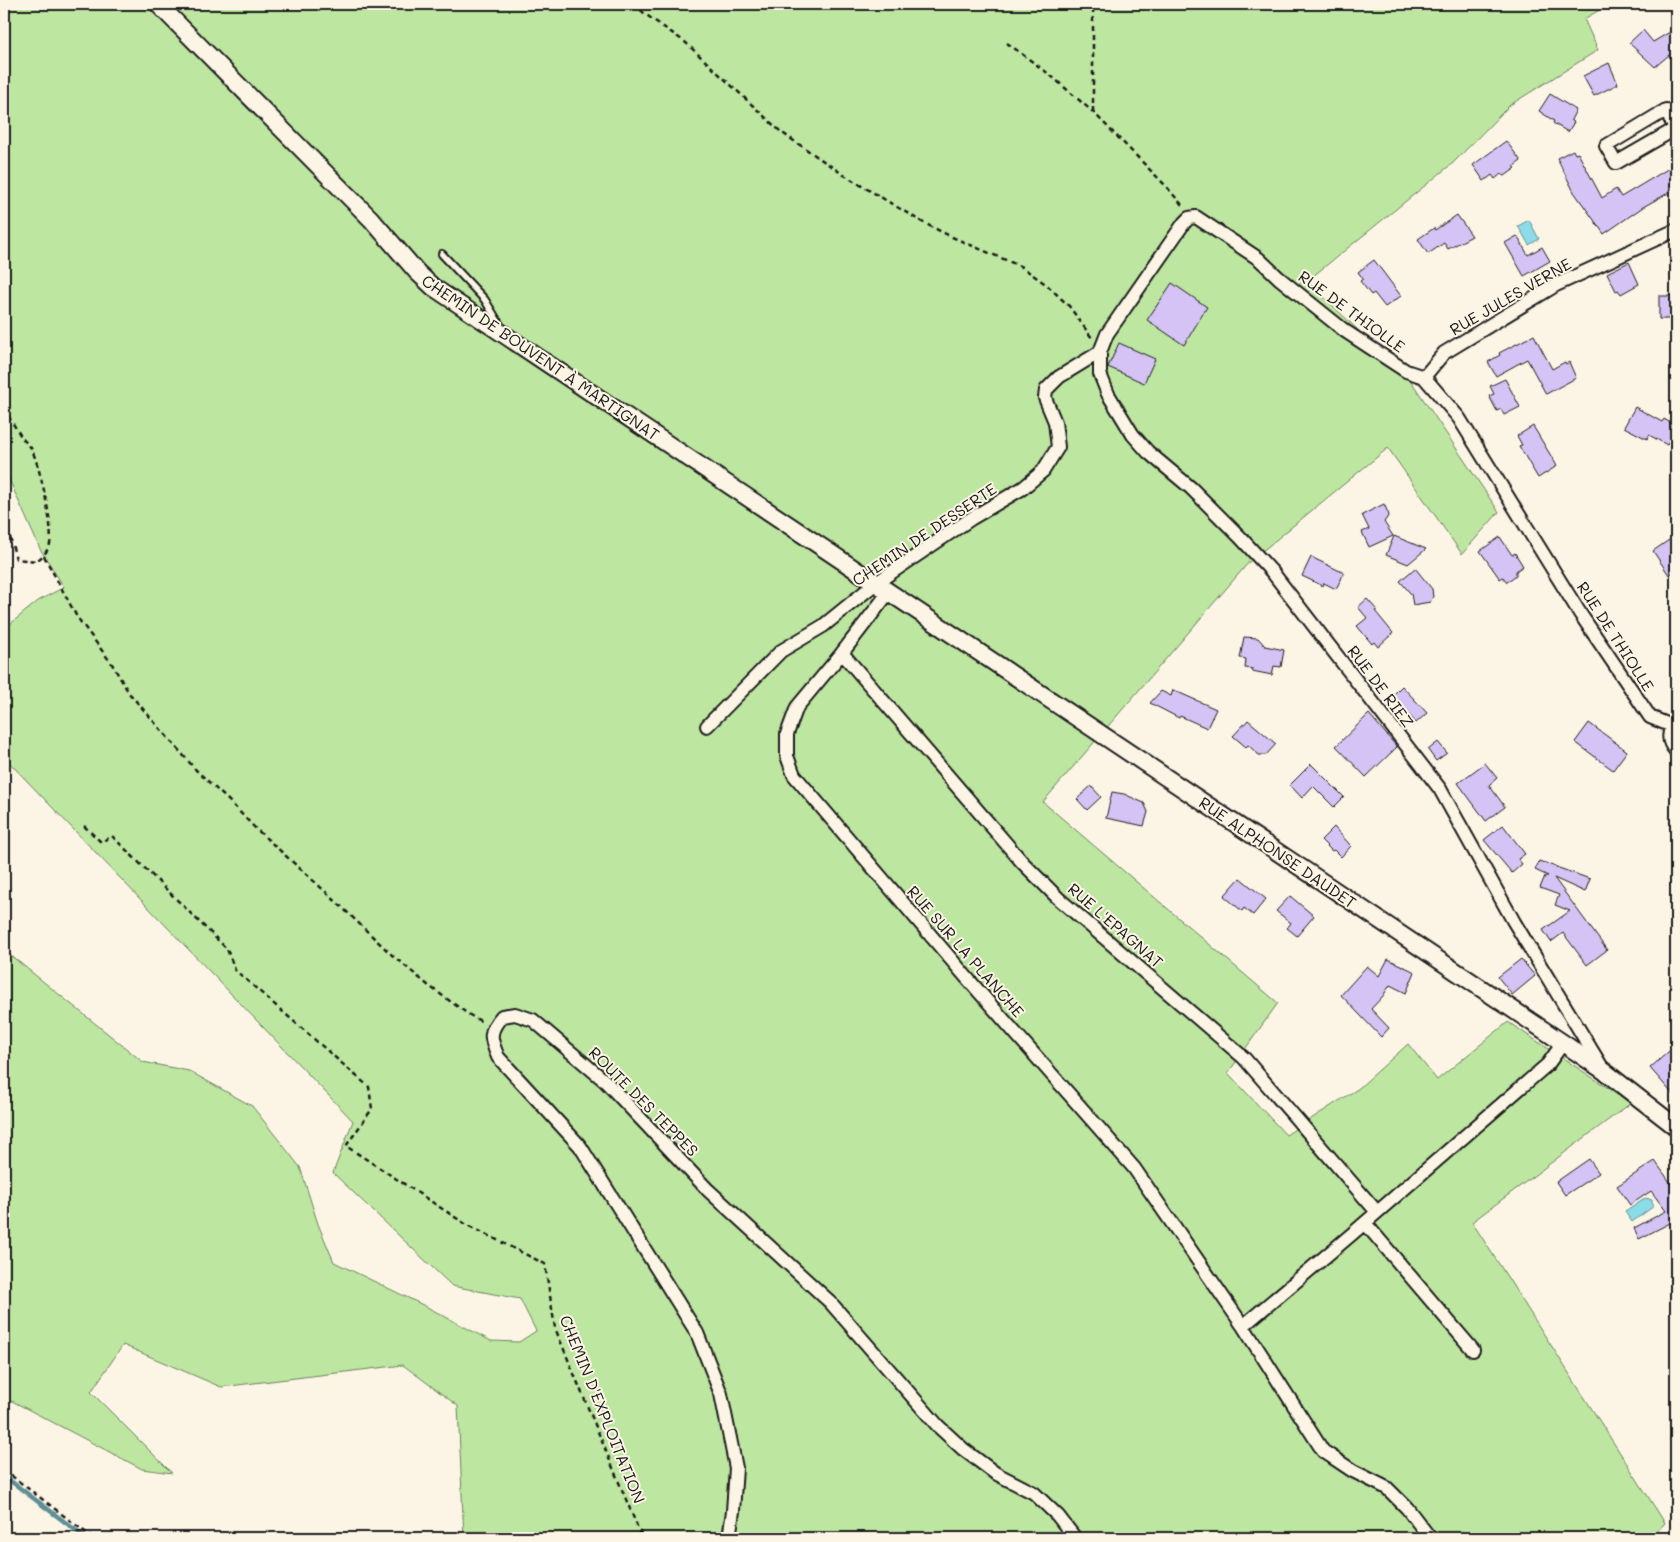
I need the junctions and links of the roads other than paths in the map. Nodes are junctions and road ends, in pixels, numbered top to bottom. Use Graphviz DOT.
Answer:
graph roads {
  1 [pos="158,4"];
  2 [pos="1676,130"];
  3 [pos="1676,230"];
  4 [pos="442,254"];
  5 [pos="505,335"];
  6 [pos="1100,352"];
  7 [pos="1424,377"];
  8 [pos="876,582"];
  9 [pos="889,592"];
  10 [pos="842,654"];
  11 [pos="1674,724"];
  12 [pos="708,726"];
  13 [pos="1676,751"];
  14 [pos="1563,1043"];
  15 [pos="1604,1071"];
  16 [pos="1676,1127"];
  17 [pos="1377,1212"];
  18 [pos="1365,1223"];
  19 [pos="1243,1326"];
  20 [pos="1473,1350"];
  21 [pos="728,1538"];
  22 [pos="1075,1538"];
  23 [pos="1430,1538"];
  1 -- 5 [label="street, CHEMIN DE BOUVENT À MARTIGNAT"];
  2 -- 2 [label="street"];
  3 -- 7 [label="street, RUE JULES VERNE"];
  4 -- 5 [label="lane"];
  5 -- 8 [label="street, CHEMIN DE BOUVENT À MARTIGNAT"];
  6 -- 7 [label="street, RUE DE THIOLLE"];
  6 -- 8 [label="street, CHEMIN DE DESSERTE"];
  6 -- 15 [label="street, RUE DE RIEZ"];
  7 -- 11 [label="street, RUE DE THIOLLE"];
  8 -- 9 [label="street, RUE ALPHONSE DAUDET"];
  8 -- 12 [label="street, CHEMIN DE DESSERTE"];
  9 -- 10 [label="street, RUE SUR LA PLANCHE"];
  9 -- 14 [label="street, RUE ALPHONSE DAUDET"];
  10 -- 17 [label="street, RUE L'EPAGNAT"];
  10 -- 19 [label="street, RUE SUR LA PLANCHE"];
  11 -- 13 [label="street"];
  14 -- 15 [label="street, RUE ALPHONSE DAUDET"];
  14 -- 17 [label="street"];
  15 -- 16 [label="street, RUE ALPHONSE DAUDET"];
  17 -- 18 [label="street"];
  18 -- 19 [label="street"];
  18 -- 20 [label="street"];
  19 -- 23 [label="street, RUE SUR LA PLANCHE"];
  21 -- 22 [label="street, ROUTE DES TEPPES"];
}
